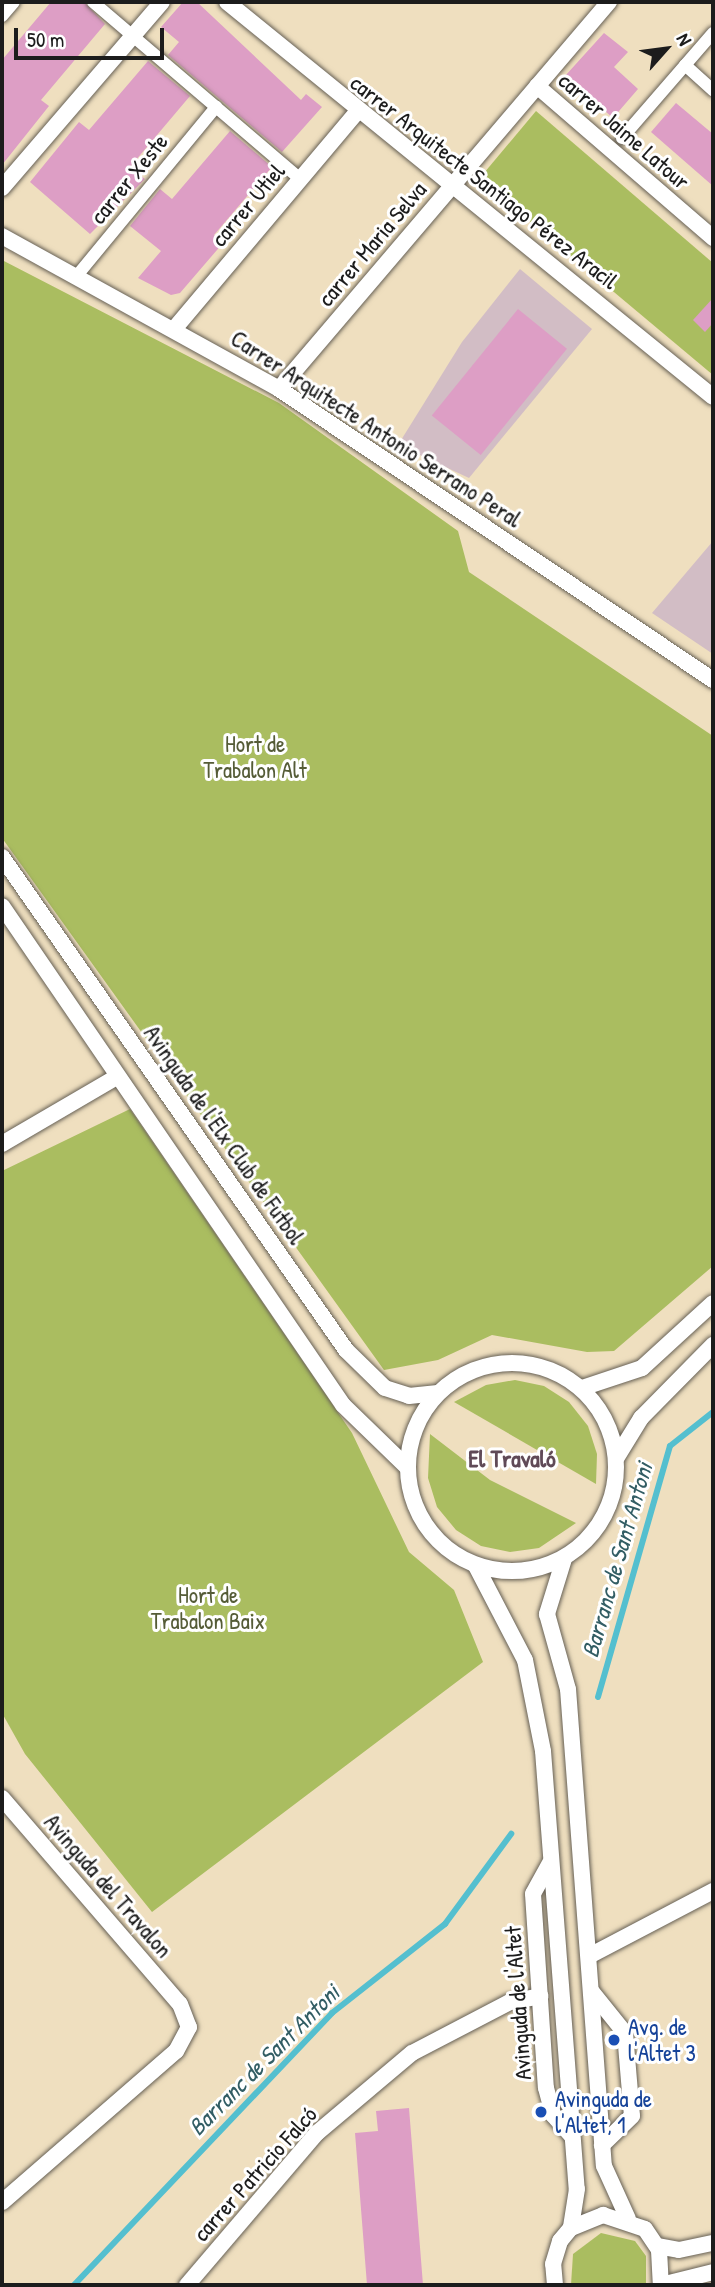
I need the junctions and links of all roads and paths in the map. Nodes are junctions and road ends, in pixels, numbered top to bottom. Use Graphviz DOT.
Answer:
graph roads {
  1 [pos="14,2"];
  2 [pos="93,2"];
  3 [pos="162,2"];
  4 [pos="228,2"];
  5 [pos="609,2"];
  6 [pos="2,16"];
  7 [pos="713,33"];
  8 [pos="132,36"];
  9 [pos="685,65"];
  10 [pos="537,86"];
  11 [pos="713,90"];
  12 [pos="216,107"];
  13 [pos="357,112"];
  14 [pos="622,138"];
  15 [pos="300,178"];
  16 [pos="453,184"];
  17 [pos="2,188"];
  18 [pos="2,236"];
  19 [pos="713,238"];
  20 [pos="75,278"];
  21 [pos="175,328"];
  22 [pos="279,389"];
  23 [pos="713,397"];
  24 [pos="713,680"];
  25 [pos="2,857"];
  26 [pos="2,906"];
  27 [pos="115,1078"];
  28 [pos="2,1143"];
  29 [pos="713,1303"];
  30 [pos="713,1345"];
  31 [pos="582,1388"];
  32 [pos="438,1394"];
  33 [pos="617,1457"];
  34 [pos="407,1467"];
  35 [pos="564,1559"];
  36 [pos="476,1566"];
  37 [pos="2,1798"];
  38 [pos="550,1863"];
  39 [pos="713,1891"];
  40 [pos="591,1955"];
  41 [pos="592,1992"];
  42 [pos="540,1996"];
  43 [pos="572,2137"];
  44 [pos="602,2145"];
  45 [pos="2,2202"];
  46 [pos="628,2219"];
  47 [pos="571,2228"];
  48 [pos="713,2244"];
  49 [pos="657,2246"];
  50 [pos="713,2272"];
  51 [pos="187,2285"];
  52 [pos="555,2285"];
  53 [pos="661,2285"];
  1 -- 6 [label="street"];
  2 -- 8 [label="street"];
  3 -- 8 [label="street"];
  4 -- 13 [label="street, carrer Arquitecte Santiago Pérez Aracil"];
  5 -- 10 [label="street, carrer Maria Selva"];
  7 -- 9 [label="street"];
  8 -- 12 [label="street"];
  8 -- 17 [label="street"];
  9 -- 11 [label="street"];
  9 -- 14 [label="street"];
  10 -- 16 [label="street, carrer Maria Selva"];
  10 -- 19 [label="street, carrer Jaime Latour"];
  12 -- 15 [label="street"];
  12 -- 20 [label="street, carrer Xeste"];
  13 -- 15 [label="street, carrer Utiel"];
  13 -- 16 [label="street, carrer Arquitecte Santiago Pérez Aracil"];
  15 -- 21 [label="street, carrer Utiel"];
  16 -- 22 [label="street, carrer Maria Selva"];
  16 -- 23 [label="street, carrer Arquitecte Santiago Pérez Aracil"];
  18 -- 20 [label="street, Carrer Arquitecte Antonio Serrano Peral"];
  20 -- 21 [label="street, Carrer Arquitecte Antonio Serrano Peral"];
  21 -- 22 [label="street, Carrer Arquitecte Antonio Serrano Peral"];
  22 -- 24 [label="street, Carrer Arquitecte Antonio Serrano Peral"];
  25 -- 32 [label="street, Avinguda de l'Elx Club de Futbol"];
  26 -- 27 [label="street"];
  27 -- 28 [label="street"];
  27 -- 34 [label="street"];
  29 -- 31 [label="street"];
  30 -- 33 [label="street"];
  31 -- 32 [label="street"];
  31 -- 33 [label="street"];
  32 -- 34 [label="street"];
  33 -- 35 [label="street"];
  34 -- 36 [label="street"];
  35 -- 36 [label="street"];
  35 -- 40 [label="street"];
  36 -- 38 [label="street"];
  37 -- 45 [label="street, Avinguda del Travalon"];
  38 -- 42 [label="street, Avinguda de l'Altet"];
  38 -- 43 [label="street, Avinguda de l'Altet"];
  39 -- 40 [label="street"];
  40 -- 41 [label="street"];
  41 -- 44 [label="street"];
  41 -- 44 [label="street"];
  42 -- 43 [label="street, Avinguda de l'Altet"];
  42 -- 51 [label="street, carrer Patricio Falcó"];
  43 -- 47 [label="street, Avinguda de l'Altet"];
  44 -- 46 [label="street"];
  46 -- 47 [label="street"];
  46 -- 49 [label="street"];
  47 -- 52 [label="street, Avinguda de l'Altet"];
  48 -- 49 [label="street"];
  49 -- 53 [label="street"];
  50 -- 53 [label="street"];
}
